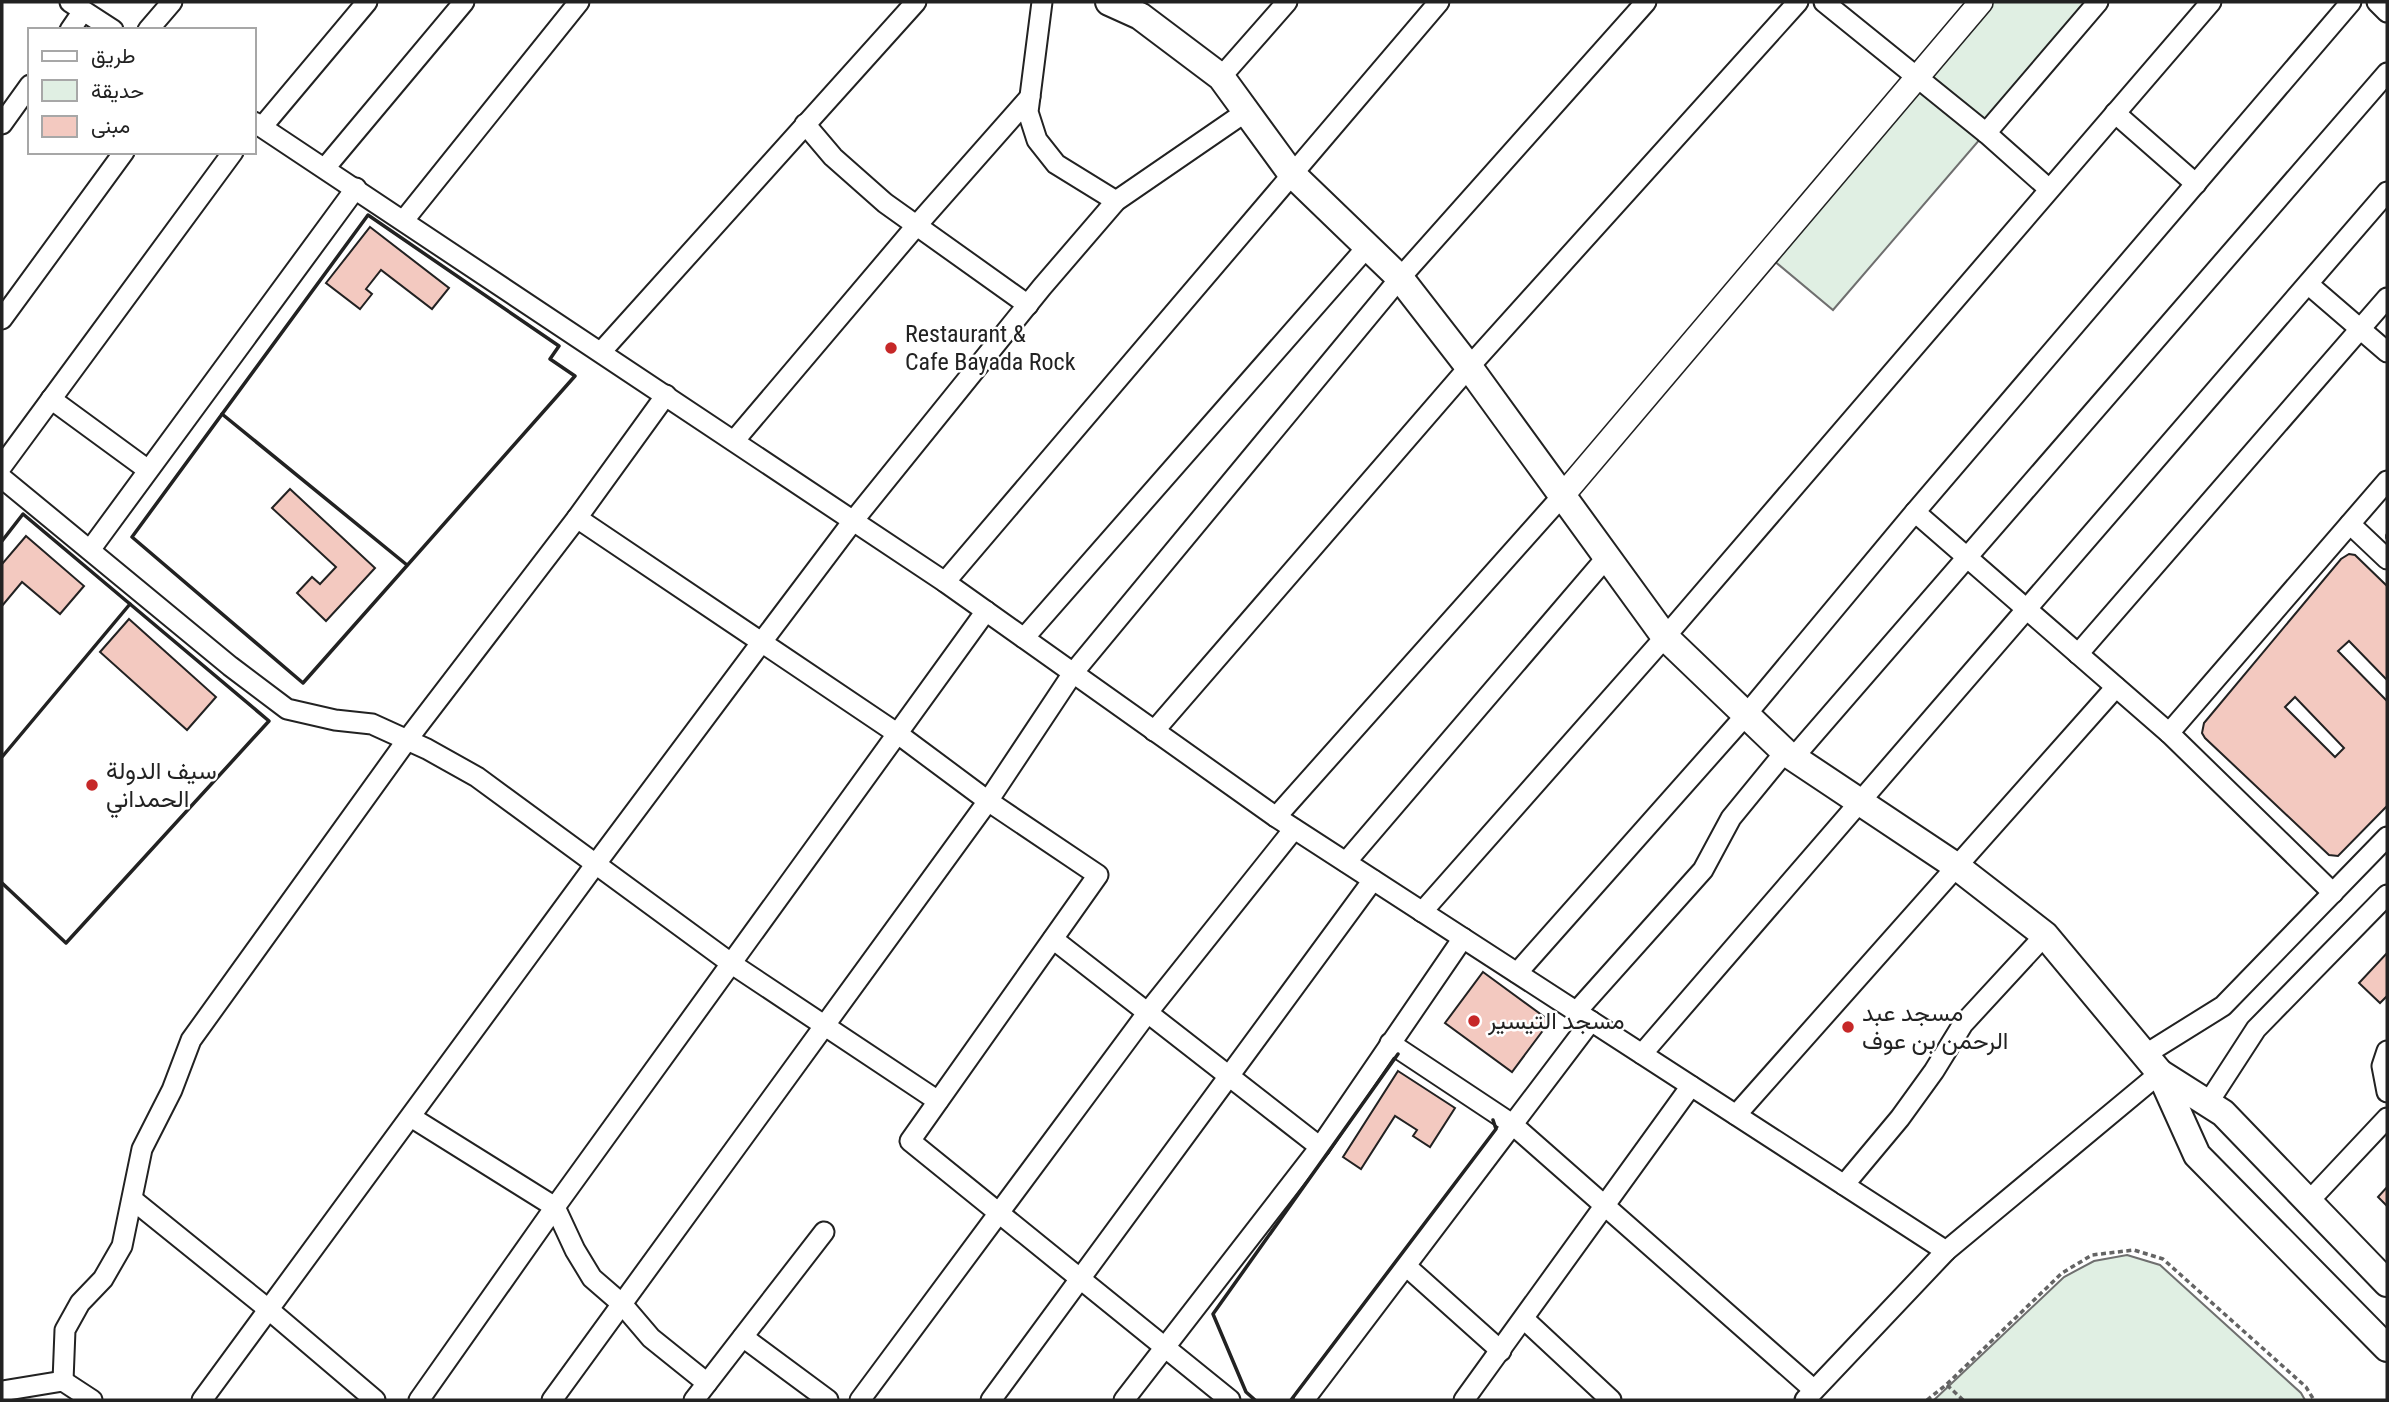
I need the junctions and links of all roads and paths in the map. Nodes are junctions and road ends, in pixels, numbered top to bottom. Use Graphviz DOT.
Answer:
graph roads {
  1 [pos="172,2"];
  2 [pos="367,2"];
  3 [pos="464,2"];
  4 [pos="579,2"];
  5 [pos="915,2"];
  6 [pos="1042,2"];
  7 [pos="1109,2"];
  8 [pos="1287,2"];
  9 [pos="1440,2"];
  10 [pos="1646,2"];
  11 [pos="1798,2"];
  12 [pos="1824,2"];
  13 [pos="1982,2"];
  14 [pos="2098,2"];
  15 [pos="2211,2"];
  16 [pos="2351,2"];
  17 [pos="2377,2"];
  18 [pos="77,6"];
  19 [pos="2387,12"];
  20 [pos="71,28"];
  21 [pos="110,28"];
  22 [pos="151,28"];
  23 [pos="2387,73"];
  24 [pos="1917,77"];
  25 [pos="1221,78"];
  26 [pos="28,88"];
  27 [pos="1030,97"];
  28 [pos="1247,111"];
  29 [pos="2115,113"];
  30 [pos="2,124"];
  31 [pos="256,124"];
  32 [pos="805,124"];
  33 [pos="1986,133"];
  34 [pos="123,154"];
  35 [pos="232,154"];
  36 [pos="325,168"];
  37 [pos="1291,173"];
  38 [pos="2196,184"];
  39 [pos="356,188"];
  40 [pos="2049,190"];
  41 [pos="2387,192"];
  42 [pos="1116,201"];
  43 [pos="404,220"];
  44 [pos="916,225"];
  45 [pos="1367,247"];
  46 [pos="1400,278"];
  47 [pos="2308,284"];
  48 [pos="2387,298"];
  49 [pos="1028,305"];
  50 [pos="2,319"];
  51 [pos="2361,329"];
  52 [pos="601,352"];
  53 [pos="2387,352"];
  54 [pos="1469,367"];
  55 [pos="666,396"];
  56 [pos="51,399"];
  57 [pos="734,441"];
  58 [pos="2,466"];
  59 [pos="148,470"];
  60 [pos="2,478"];
  61 [pos="2387,481"];
  62 [pos="1563,495"];
  63 [pos="1915,512"];
  64 [pos="577,518"];
  65 [pos="853,521"];
  66 [pos="2350,524"];
  67 [pos="90,550"];
  68 [pos="1607,556"];
  69 [pos="1968,558"];
  70 [pos="2387,559"];
  71 [pos="946,582"];
  72 [pos="2026,609"];
  73 [pos="986,611"];
  74 [pos="1665,637"];
  75 [pos="1024,638"];
  76 [pos="761,643"];
  77 [pos="2078,654"];
  78 [pos="1073,673"];
  79 [pos="2116,687"];
  80 [pos="1745,716"];
  81 [pos="1154,731"];
  82 [pos="2169,733"];
  83 [pos="898,734"];
  84 [pos="407,740"];
  85 [pos="1789,755"];
  86 [pos="988,801"];
  87 [pos="1859,802"];
  88 [pos="1276,817"];
  89 [pos="1294,829"];
  90 [pos="2387,837"];
  91 [pos="1346,862"];
  92 [pos="595,865"];
  93 [pos="1956,866"];
  94 [pos="1373,880"];
  95 [pos="2333,893"];
  96 [pos="2387,895"];
  97 [pos="1422,912"];
  98 [pos="2045,935"];
  99 [pos="1463,938"];
  100 [pos="1053,939"];
  101 [pos="732,964"];
  102 [pos="1517,973"];
  103 [pos="1148,1012"];
  104 [pos="1584,1016"];
  105 [pos="824,1025"];
  106 [pos="1390,1043"];
  107 [pos="2387,1051"];
  108 [pos="1642,1054"];
  109 [pos="2153,1064"];
  110 [pos="1231,1077"];
  111 [pos="1691,1086"];
  112 [pos="2387,1092"];
  113 [pos="938,1101"];
  114 [pos="2208,1103"];
  115 [pos="1737,1115"];
  116 [pos="411,1117"];
  117 [pos="2387,1118"];
  118 [pos="1512,1124"];
  119 [pos="1320,1147"];
  120 [pos="1844,1185"];
  121 [pos="133,1200"];
  122 [pos="2309,1200"];
  123 [pos="1606,1206"];
  124 [pos="555,1207"];
  125 [pos="999,1213"];
  126 [pos="824,1232"];
  127 [pos="1946,1251"];
  128 [pos="1406,1266"];
  129 [pos="1082,1279"];
  130 [pos="2387,1283"];
  131 [pos="622,1304"];
  132 [pos="268,1309"];
  133 [pos="1524,1319"];
  134 [pos="743,1337"];
  135 [pos="1165,1346"];
  136 [pos="2387,1348"];
  137 [pos="1501,1351"];
  138 [pos="63,1381"];
  139 [pos="707,1383"];
  140 [pos="1946,1385"];
  141 [pos="2,1391"];
  142 [pos="1810,1395"];
  143 [pos="92,1400"];
  144 [pos="202,1400"];
  145 [pos="375,1400"];
  146 [pos="419,1400"];
  147 [pos="551,1400"];
  148 [pos="694,1400"];
  149 [pos="828,1400"];
  150 [pos="860,1400"];
  151 [pos="991,1400"];
  152 [pos="1124,1400"];
  153 [pos="1230,1400"];
  154 [pos="1304,1400"];
  155 [pos="1464,1400"];
  156 [pos="1611,1400"];
  157 [pos="1927,1400"];
  158 [pos="1963,1400"];
  159 [pos="2314,1400"];
  1 -- 22 [label="street"];
  2 -- 31 [label="street"];
  3 -- 36 [label="street"];
  4 -- 43 [label="street"];
  5 -- 32 [label="street"];
  6 -- 27 [label="street"];
  7 -- 25 [label="main road"];
  8 -- 25 [label="street"];
  9 -- 37 [label="street"];
  10 -- 46 [label="street"];
  11 -- 54 [label="street"];
  12 -- 24 [label="street"];
  13 -- 24 [label="street"];
  14 -- 33 [label="street"];
  15 -- 29 [label="street"];
  16 -- 38 [label="street"];
  17 -- 19 [label="street"];
  18 -- 20 [label="street"];
  18 -- 21 [label="street"];
  23 -- 69 [label="street"];
  24 -- 33 [label="street"];
  24 -- 62 [label="street"];
  25 -- 28 [label="main road"];
  26 -- 30 [label="street"];
  27 -- 42 [label="street"];
  27 -- 44 [label="street"];
  28 -- 37 [label="main road"];
  28 -- 42 [label="street"];
  29 -- 38 [label="street"];
  29 -- 40 [label="street"];
  31 -- 36 [label="street"];
  32 -- 44 [label="street"];
  32 -- 52 [label="street"];
  33 -- 40 [label="street"];
  34 -- 50 [label="street"];
  35 -- 56 [label="street"];
  36 -- 39 [label="street"];
  37 -- 45 [label="main road"];
  37 -- 71 [label="street"];
  38 -- 63 [label="street"];
  39 -- 43 [label="street"];
  39 -- 59 [label="street"];
  40 -- 74 [label="street"];
  41 -- 47 [label="street"];
  42 -- 49 [label="street"];
  43 -- 52 [label="street"];
  44 -- 49 [label="street"];
  44 -- 57 [label="street"];
  45 -- 46 [label="main road"];
  45 -- 75 [label="street"];
  46 -- 54 [label="main road"];
  46 -- 78 [label="street"];
  47 -- 51 [label="street"];
  47 -- 72 [label="street"];
  48 -- 51 [label="street"];
  49 -- 65 [label="street"];
  51 -- 53 [label="street"];
  51 -- 77 [label="street"];
  52 -- 55 [label="street"];
  54 -- 62 [label="main road"];
  54 -- 81 [label="street"];
  55 -- 57 [label="street"];
  55 -- 64 [label="street"];
  56 -- 58 [label="street"];
  56 -- 59 [label="street"];
  57 -- 65 [label="street"];
  59 -- 67 [label="street"];
  60 -- 67 [label="street"];
  61 -- 66 [label="street"];
  62 -- 68 [label="main road"];
  62 -- 88 [label="street"];
  63 -- 69 [label="street"];
  63 -- 80 [label="street"];
  64 -- 76 [label="street"];
  64 -- 84 [label="street"];
  65 -- 71 [label="street"];
  65 -- 76 [label="street"];
  66 -- 70 [label="street"];
  66 -- 82 [label="street"];
  67 -- 84 [label="street"];
  68 -- 74 [label="main road"];
  68 -- 91 [label="street"];
  69 -- 72 [label="street"];
  69 -- 85 [label="street"];
  71 -- 73 [label="street"];
  72 -- 77 [label="street"];
  72 -- 87 [label="street"];
  73 -- 75 [label="street"];
  73 -- 83 [label="street"];
  74 -- 80 [label="main road"];
  74 -- 97 [label="street"];
  75 -- 78 [label="street"];
  76 -- 83 [label="street"];
  76 -- 92 [label="street"];
  77 -- 79 [label="street"];
  78 -- 81 [label="street"];
  78 -- 86 [label="street"];
  79 -- 82 [label="street"];
  79 -- 93 [label="street"];
  80 -- 85 [label="main road"];
  80 -- 102 [label="street"];
  81 -- 88 [label="street"];
  82 -- 95 [label="street"];
  83 -- 86 [label="street"];
  83 -- 101 [label="street"];
  84 -- 92 [label="street"];
  84 -- 121 [label="street"];
  85 -- 87 [label="main road"];
  85 -- 104 [label="street"];
  86 -- 100 [label="street"];
  86 -- 105 [label="street"];
  87 -- 93 [label="main road"];
  87 -- 108 [label="street"];
  88 -- 89 [label="street"];
  89 -- 91 [label="street"];
  89 -- 103 [label="street"];
  90 -- 95 [label="street"];
  91 -- 94 [label="street"];
  92 -- 101 [label="street"];
  92 -- 116 [label="street"];
  93 -- 98 [label="main road"];
  93 -- 115 [label="street"];
  94 -- 97 [label="street"];
  94 -- 110 [label="street"];
  95 -- 109 [label="street"];
  96 -- 114 [label="street"];
  97 -- 99 [label="street"];
  98 -- 109 [label="main road"];
  98 -- 120 [label="street"];
  99 -- 102 [label="street"];
  99 -- 106 [label="street"];
  100 -- 103 [label="street"];
  100 -- 113 [label="street"];
  101 -- 105 [label="street"];
  101 -- 124 [label="street"];
  102 -- 104 [label="street"];
  103 -- 110 [label="street"];
  103 -- 125 [label="street"];
  104 -- 108 [label="street"];
  104 -- 118 [label="street"];
  105 -- 113 [label="street"];
  105 -- 131 [label="street"];
  106 -- 118 [label="street"];
  106 -- 119 [label="street"];
  107 -- 112 [label="street"];
  108 -- 111 [label="street"];
  109 -- 114 [label="main road"];
  109 -- 127 [label="street"];
  109 -- 136 [label="main road"];
  110 -- 119 [label="street"];
  110 -- 129 [label="street"];
  111 -- 115 [label="street"];
  111 -- 123 [label="street"];
  113 -- 125 [label="street"];
  114 -- 122 [label="main road"];
  115 -- 120 [label="street"];
  116 -- 124 [label="street"];
  116 -- 132 [label="street"];
  117 -- 122 [label="street"];
  118 -- 123 [label="street"];
  118 -- 128 [label="street"];
  119 -- 135 [label="street"];
  120 -- 127 [label="street"];
  121 -- 132 [label="street"];
  121 -- 138 [label="street"];
  122 -- 130 [label="main road"];
  123 -- 133 [label="street"];
  123 -- 142 [label="street"];
  124 -- 131 [label="street"];
  124 -- 146 [label="street"];
  125 -- 129 [label="street"];
  125 -- 150 [label="street"];
  126 -- 134 [label="street"];
  127 -- 142 [label="street"];
  128 -- 137 [label="street"];
  128 -- 154 [label="street"];
  129 -- 135 [label="street"];
  129 -- 151 [label="street"];
  131 -- 139 [label="street"];
  131 -- 147 [label="street"];
  132 -- 144 [label="street"];
  132 -- 145 [label="street"];
  133 -- 137 [label="street"];
  133 -- 156 [label="street"];
  134 -- 139 [label="street"];
  134 -- 149 [label="street"];
  135 -- 152 [label="street"];
  135 -- 153 [label="street"];
  137 -- 155 [label="street"];
  138 -- 141 [label="street"];
  138 -- 143 [label="street"];
  139 -- 148 [label="street"];
  140 -- 157 [label="path"];
  140 -- 158 [label="path"];
  140 -- 159 [label="path"];
}
